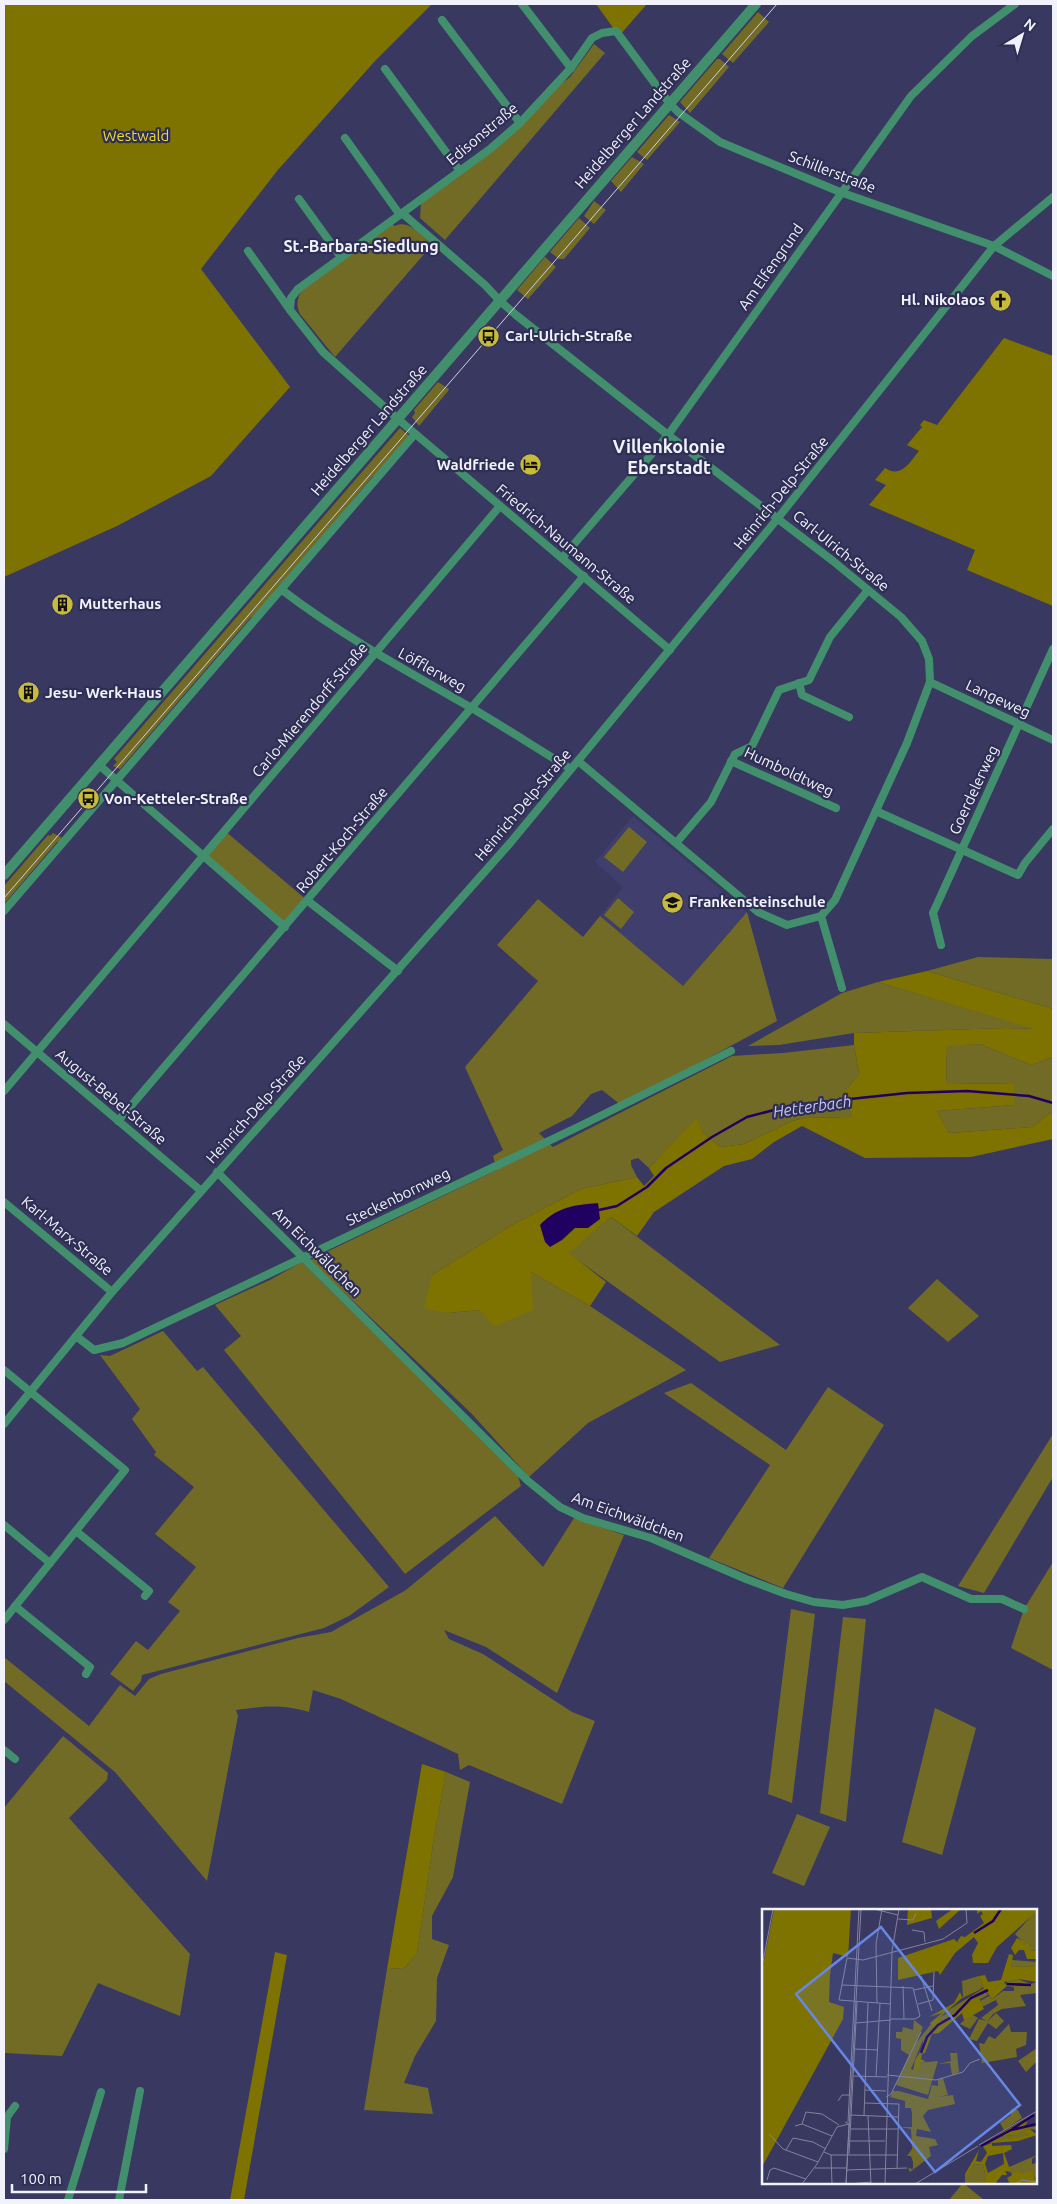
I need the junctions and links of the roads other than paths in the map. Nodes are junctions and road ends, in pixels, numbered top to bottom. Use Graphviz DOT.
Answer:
graph roads {
  1 [pos="522,4"];
  2 [pos="756,4"];
  3 [pos="1015,4"];
  4 [pos="442,20"];
  5 [pos="571,68"];
  6 [pos="385,69"];
  7 [pos="670,104"];
  8 [pos="520,123"];
  9 [pos="345,138"];
  10 [pos="460,171"];
  11 [pos="840,192"];
  12 [pos="1053,197"];
  13 [pos="299,198"];
  14 [pos="401,214"];
  15 [pos="994,246"];
  16 [pos="248,251"];
  17 [pos="341,257"];
  18 [pos="1053,276"];
  19 [pos="500,301"];
  20 [pos="290,310"];
  21 [pos="399,420"];
  22 [pos="415,434"];
  23 [pos="668,435"];
  24 [pos="500,506"];
  25 [pos="778,518"];
  26 [pos="562,558"];
  27 [pos="584,576"];
  28 [pos="282,590"];
  29 [pos="868,590"];
  30 [pos="1053,649"];
  31 [pos="670,650"];
  32 [pos="375,654"];
  33 [pos="930,682"];
  34 [pos="799,683"];
  35 [pos="472,708"];
  36 [pos="849,717"];
  37 [pos="1020,724"];
  38 [pos="1053,740"];
  39 [pos="578,761"];
  40 [pos="731,761"];
  41 [pos="99,764"];
  42 [pos="571,769"];
  43 [pos="117,780"];
  44 [pos="836,808"];
  45 [pos="876,812"];
  46 [pos="1053,829"];
  47 [pos="677,842"];
  48 [pos="961,850"];
  49 [pos="203,856"];
  50 [pos="4,875"];
  51 [pos="308,902"];
  52 [pos="4,911"];
  53 [pos="821,916"];
  54 [pos="285,927"];
  55 [pos="941,945"];
  56 [pos="398,971"];
  57 [pos="842,988"];
  58 [pos="4,1024"];
  59 [pos="36,1051"];
  60 [pos="731,1051"];
  61 [pos="4,1091"];
  62 [pos="118,1121"];
  63 [pos="217,1172"];
  64 [pos="200,1190"];
  65 [pos="4,1202"];
  66 [pos="304,1257"];
  67 [pos="112,1292"];
  68 [pos="76,1336"];
  69 [pos="4,1370"];
  70 [pos="30,1392"];
  71 [pos="4,1424"];
  72 [pos="4,1526"];
  73 [pos="76,1531"];
  74 [pos="50,1563"];
  75 [pos="145,1596"];
  76 [pos="15,1606"];
  77 [pos="1024,1609"];
  78 [pos="4,1620"];
  79 [pos="86,1674"];
  80 [pos="4,1750"];
  81 [pos="15,1760"];
  82 [pos="140,2091"];
  83 [pos="101,2092"];
  84 [pos="16,2106"];
  85 [pos="4,2149"];
  86 [pos="68,2200"];
  87 [pos="118,2200"];
  1 -- 5 [label="street"];
  2 -- 7 [label="street, Heidelberger Landstraße"];
  3 -- 11 [label="street, Am Elfengrund"];
  4 -- 8 [label="street"];
  5 -- 7 [label="street, Edisonstraße"];
  5 -- 8 [label="street, Edisonstraße"];
  6 -- 10 [label="street"];
  7 -- 11 [label="street, Schillerstraße"];
  7 -- 19 [label="street, Heidelberger Landstraße"];
  8 -- 10 [label="street, Edisonstraße"];
  9 -- 14 [label="street, Carl-Ulrich-Straße"];
  10 -- 14 [label="street, Edisonstraße"];
  11 -- 15 [label="street, Schillerstraße"];
  11 -- 23 [label="street, Am Elfengrund"];
  12 -- 15 [label="street, Heinrich-Delp-Straße"];
  13 -- 17 [label="street"];
  14 -- 17 [label="street, Edisonstraße"];
  14 -- 19 [label="street, Carl-Ulrich-Straße"];
  15 -- 18 [label="street, Schillerstraße"];
  15 -- 25 [label="street, Heinrich-Delp-Straße"];
  16 -- 20 [label="street"];
  17 -- 20 [label="street, Edisonstraße"];
  19 -- 21 [label="street, Heidelberger Landstraße"];
  19 -- 23 [label="street, Carl-Ulrich-Straße"];
  20 -- 21 [label="street"];
  21 -- 22 [label="street, Friedrich-Naumann-Straße"];
  21 -- 41 [label="street, Heidelberger Landstraße"];
  22 -- 24 [label="street, Friedrich-Naumann-Straße"];
  22 -- 28 [label="street"];
  23 -- 25 [label="street, Carl-Ulrich-Straße"];
  23 -- 26 [label="street, Am Elfengrund"];
  24 -- 26 [label="street, Friedrich-Naumann-Straße"];
  24 -- 32 [label="street, Carlo-Mierendorff-Straße"];
  25 -- 29 [label="street, Carl-Ulrich-Straße"];
  25 -- 31 [label="street, Heinrich-Delp-Straße"];
  26 -- 27 [label="street, Friedrich-Naumann-Straße"];
  27 -- 31 [label="street, Friedrich-Naumann-Straße"];
  27 -- 35 [label="street, Robert-Koch-Straße"];
  28 -- 32 [label="street, Löfflerweg"];
  28 -- 43 [label="street"];
  29 -- 33 [label="street, Carl-Ulrich-Straße"];
  29 -- 34 [label="street, Humboldtweg"];
  30 -- 37 [label="street, Goerdelerweg"];
  31 -- 39 [label="street, Heinrich-Delp-Straße"];
  32 -- 35 [label="street, Löfflerweg"];
  32 -- 49 [label="street, Carlo-Mierendorff-Straße"];
  33 -- 37 [label="street, Langeweg"];
  33 -- 45 [label="street, Carl-Ulrich-Straße"];
  34 -- 36 [label="street"];
  34 -- 40 [label="street, Humboldtweg"];
  35 -- 42 [label="street, Löfflerweg"];
  35 -- 51 [label="street, Robert-Koch-Straße"];
  37 -- 38 [label="street, Langeweg"];
  37 -- 48 [label="street, Goerdelerweg"];
  39 -- 42 [label="street, Heinrich-Delp-Straße"];
  39 -- 47 [label="street"];
  40 -- 44 [label="street, Humboldtweg"];
  40 -- 47 [label="street, Humboldtweg"];
  41 -- 43 [label="street"];
  41 -- 50 [label="street, Heidelberger Landstraße"];
  42 -- 56 [label="street, Heinrich-Delp-Straße"];
  43 -- 49 [label="street"];
  43 -- 52 [label="street"];
  45 -- 48 [label="street"];
  45 -- 53 [label="street, Carl-Ulrich-Straße"];
  46 -- 48 [label="street"];
  47 -- 53 [label="street"];
  48 -- 55 [label="street, Goerdelerweg"];
  49 -- 54 [label="street"];
  49 -- 59 [label="street, Carlo-Mierendorff-Straße"];
  51 -- 54 [label="street, Robert-Koch-Straße"];
  51 -- 56 [label="street"];
  53 -- 57 [label="street"];
  54 -- 62 [label="street, Robert-Koch-Straße"];
  56 -- 63 [label="street, Heinrich-Delp-Straße"];
  58 -- 59 [label="street, August-Bebel-Straße"];
  59 -- 61 [label="street, Carlo-Mierendorff-Straße"];
  59 -- 62 [label="street, August-Bebel-Straße"];
  60 -- 66 [label="street, Steckenbornweg"];
  62 -- 64 [label="street, August-Bebel-Straße"];
  63 -- 64 [label="street, Heinrich-Delp-Straße"];
  63 -- 66 [label="street, Am Eichwäldchen"];
  64 -- 67 [label="street, Heinrich-Delp-Straße"];
  65 -- 67 [label="street, Karl-Marx-Straße"];
  66 -- 68 [label="street, Steckenbornweg"];
  66 -- 77 [label="street, Am Eichwäldchen"];
  67 -- 68 [label="street, Heinrich-Delp-Straße"];
  68 -- 70 [label="street, Heinrich-Delp-Straße"];
  69 -- 70 [label="street"];
  70 -- 71 [label="street, Heinrich-Delp-Straße"];
  70 -- 73 [label="street"];
  72 -- 74 [label="street"];
  73 -- 74 [label="street"];
  73 -- 75 [label="street"];
  74 -- 76 [label="street"];
  76 -- 78 [label="street"];
  76 -- 79 [label="street"];
  80 -- 81 [label="street"];
  82 -- 87 [label="street"];
  83 -- 86 [label="street"];
  84 -- 85 [label="street"];
}
